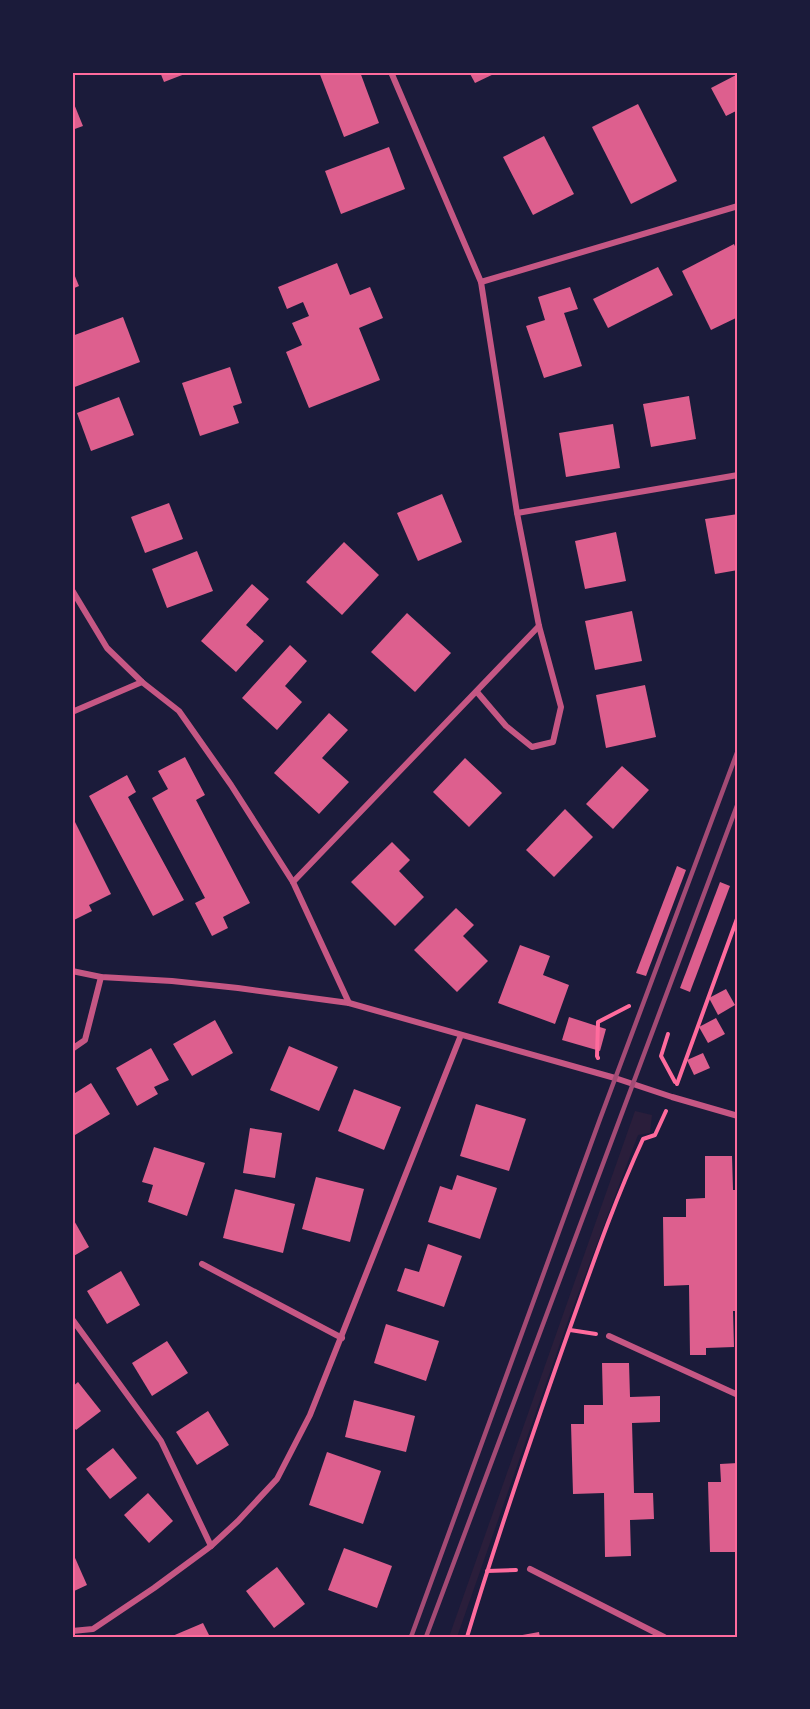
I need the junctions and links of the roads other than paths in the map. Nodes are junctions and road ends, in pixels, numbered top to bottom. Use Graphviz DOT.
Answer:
graph roads {
  1 [pos="391,72"];
  2 [pos="738,206"];
  3 [pos="481,282"];
  4 [pos="738,475"];
  5 [pos="518,513"];
  6 [pos="72,590"];
  7 [pos="539,626"];
  8 [pos="142,682"];
  9 [pos="477,692"];
  10 [pos="72,712"];
  11 [pos="293,882"];
  12 [pos="72,971"];
  13 [pos="101,977"];
  14 [pos="349,1003"];
  15 [pos="461,1035"];
  16 [pos="72,1049"];
  17 [pos="738,1116"];
  18 [pos="202,1264"];
  19 [pos="72,1319"];
  20 [pos="609,1336"];
  21 [pos="342,1338"];
  22 [pos="738,1395"];
  23 [pos="211,1546"];
  24 [pos="530,1569"];
  25 [pos="93,1629"];
  26 [pos="72,1630"];
  27 [pos="95,1637"];
  28 [pos="664,1637"];
  1 -- 3 [label="street"];
  2 -- 3 [label="street"];
  3 -- 5 [label="street"];
  4 -- 5 [label="street"];
  5 -- 7 [label="street"];
  6 -- 8 [label="street"];
  7 -- 9 [label="street"];
  7 -- 9 [label="street"];
  8 -- 10 [label="street"];
  8 -- 11 [label="street"];
  9 -- 11 [label="street"];
  11 -- 14 [label="street"];
  12 -- 13 [label="street"];
  13 -- 14 [label="street"];
  13 -- 16 [label="street"];
  14 -- 15 [label="street"];
  15 -- 17 [label="street"];
  15 -- 21 [label="street"];
  18 -- 21 [label="street"];
  19 -- 23 [label="street"];
  20 -- 22 [label="street"];
  21 -- 23 [label="street"];
  23 -- 25 [label="street"];
  24 -- 28 [label="street"];
  25 -- 26 [label="street"];
  25 -- 27 [label="street"];
}
